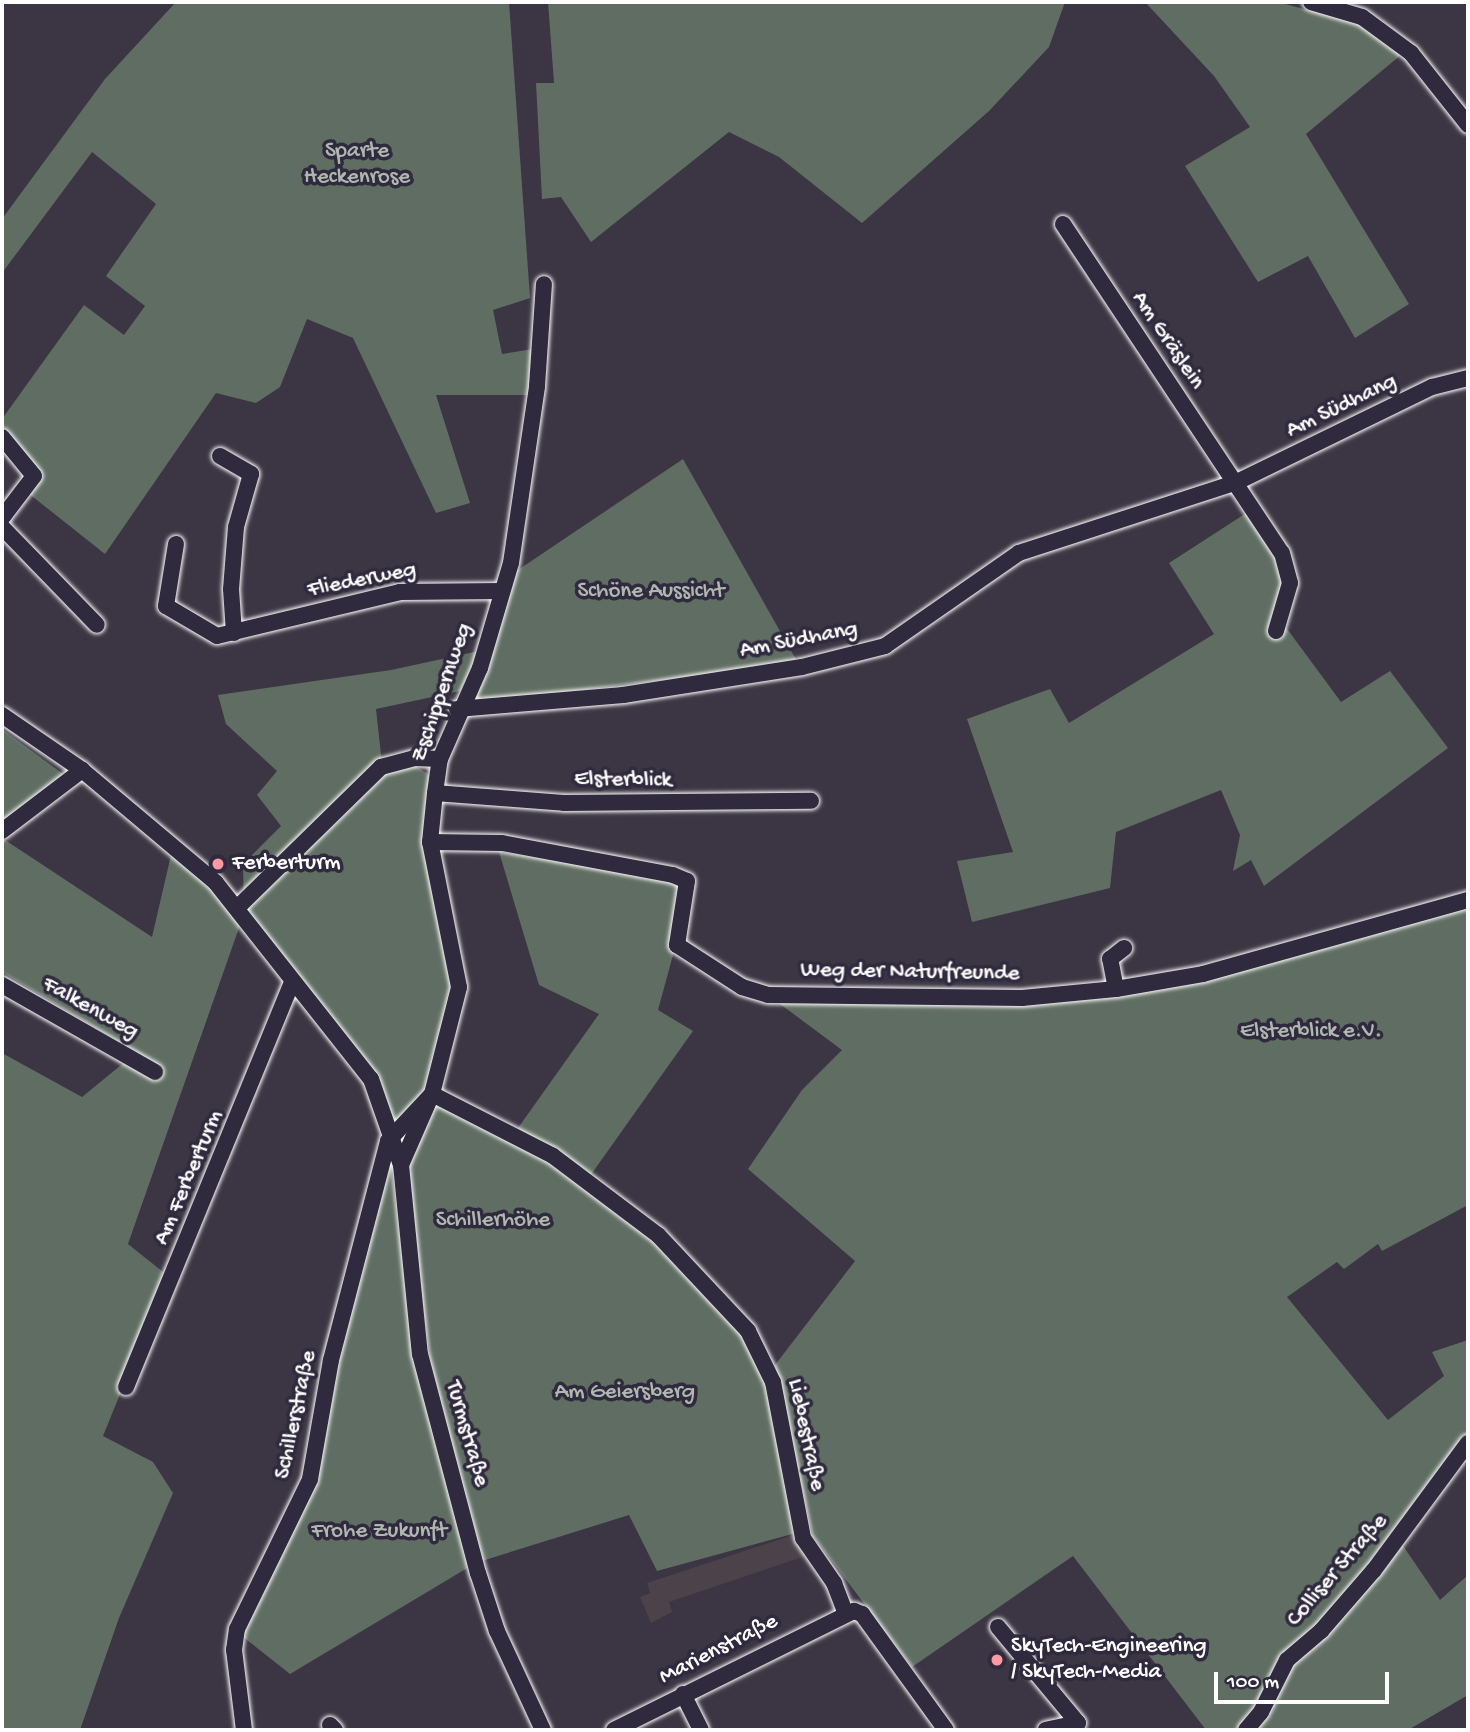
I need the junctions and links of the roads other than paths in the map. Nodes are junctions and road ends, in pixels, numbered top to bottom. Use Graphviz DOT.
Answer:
graph roads {
  1 [pos="1311,2"];
  2 [pos="1468,125"];
  3 [pos="1063,224"];
  4 [pos="544,284"];
  5 [pos="1468,378"];
  6 [pos="2,437"];
  7 [pos="220,456"];
  8 [pos="1237,482"];
  9 [pos="2,518"];
  10 [pos="2,527"];
  11 [pos="176,544"];
  12 [pos="501,591"];
  13 [pos="97,625"];
  14 [pos="1276,631"];
  15 [pos="234,633"];
  16 [pos="457,709"];
  17 [pos="2,715"];
  18 [pos="440,759"];
  19 [pos="82,770"];
  20 [pos="435,793"];
  21 [pos="811,801"];
  22 [pos="2,831"];
  23 [pos="430,842"];
  24 [pos="1468,900"];
  25 [pos="237,908"];
  26 [pos="1124,948"];
  27 [pos="291,984"];
  28 [pos="2,985"];
  29 [pos="1116,989"];
  30 [pos="155,1072"];
  31 [pos="432,1094"];
  32 [pos="388,1141"];
  33 [pos="401,1165"];
  34 [pos="126,1387"];
  35 [pos="1468,1443"];
  36 [pos="845,1611"];
  37 [pos="998,1627"];
  38 [pos="683,1694"];
  39 [pos="244,1730"];
  40 [pos="543,1730"];
  41 [pos="614,1730"];
  42 [pos="701,1730"];
  43 [pos="946,1730"];
  44 [pos="1046,1730"];
  45 [pos="1246,1730"];
  1 -- 2 [label="street"];
  3 -- 8 [label="street, Am Gräslein"];
  4 -- 12 [label="street, Zschippernweg"];
  5 -- 8 [label="street, Am Südhang"];
  6 -- 9 [label="street"];
  7 -- 15 [label="street"];
  8 -- 14 [label="street"];
  8 -- 16 [label="street, Am Südhang"];
  10 -- 13 [label="street"];
  11 -- 15 [label="street, Fliederweg"];
  12 -- 15 [label="street, Fliederweg"];
  12 -- 16 [label="street, Zschippernweg"];
  16 -- 18 [label="street, Zschippernweg"];
  17 -- 19 [label="street"];
  18 -- 20 [label="street, Zschippernweg"];
  18 -- 25 [label="street"];
  19 -- 22 [label="street"];
  19 -- 25 [label="street"];
  20 -- 21 [label="street, Elsterblick"];
  20 -- 23 [label="street, Zschippernweg"];
  23 -- 29 [label="street, Weg der Naturfreunde"];
  23 -- 31 [label="street, Zschippernweg"];
  24 -- 29 [label="street, Weg der Naturfreunde"];
  25 -- 27 [label="street"];
  26 -- 29 [label="street"];
  27 -- 32 [label="street"];
  27 -- 34 [label="street, Am Ferberturm"];
  28 -- 30 [label="street, Falkenweg"];
  31 -- 32 [label="street, Zschippernweg"];
  31 -- 33 [label="street"];
  31 -- 36 [label="street, Liebestraße"];
  32 -- 33 [label="street, Turmstraße"];
  32 -- 39 [label="street, Schillerstraße"];
  33 -- 40 [label="street, Turmstraße"];
  35 -- 45 [label="street, Colliser Straße"];
  36 -- 38 [label="street, Marienstraße"];
  36 -- 43 [label="street"];
  37 -- 44 [label="street"];
  38 -- 41 [label="street, Marienstraße"];
  38 -- 42 [label="street"];
}
